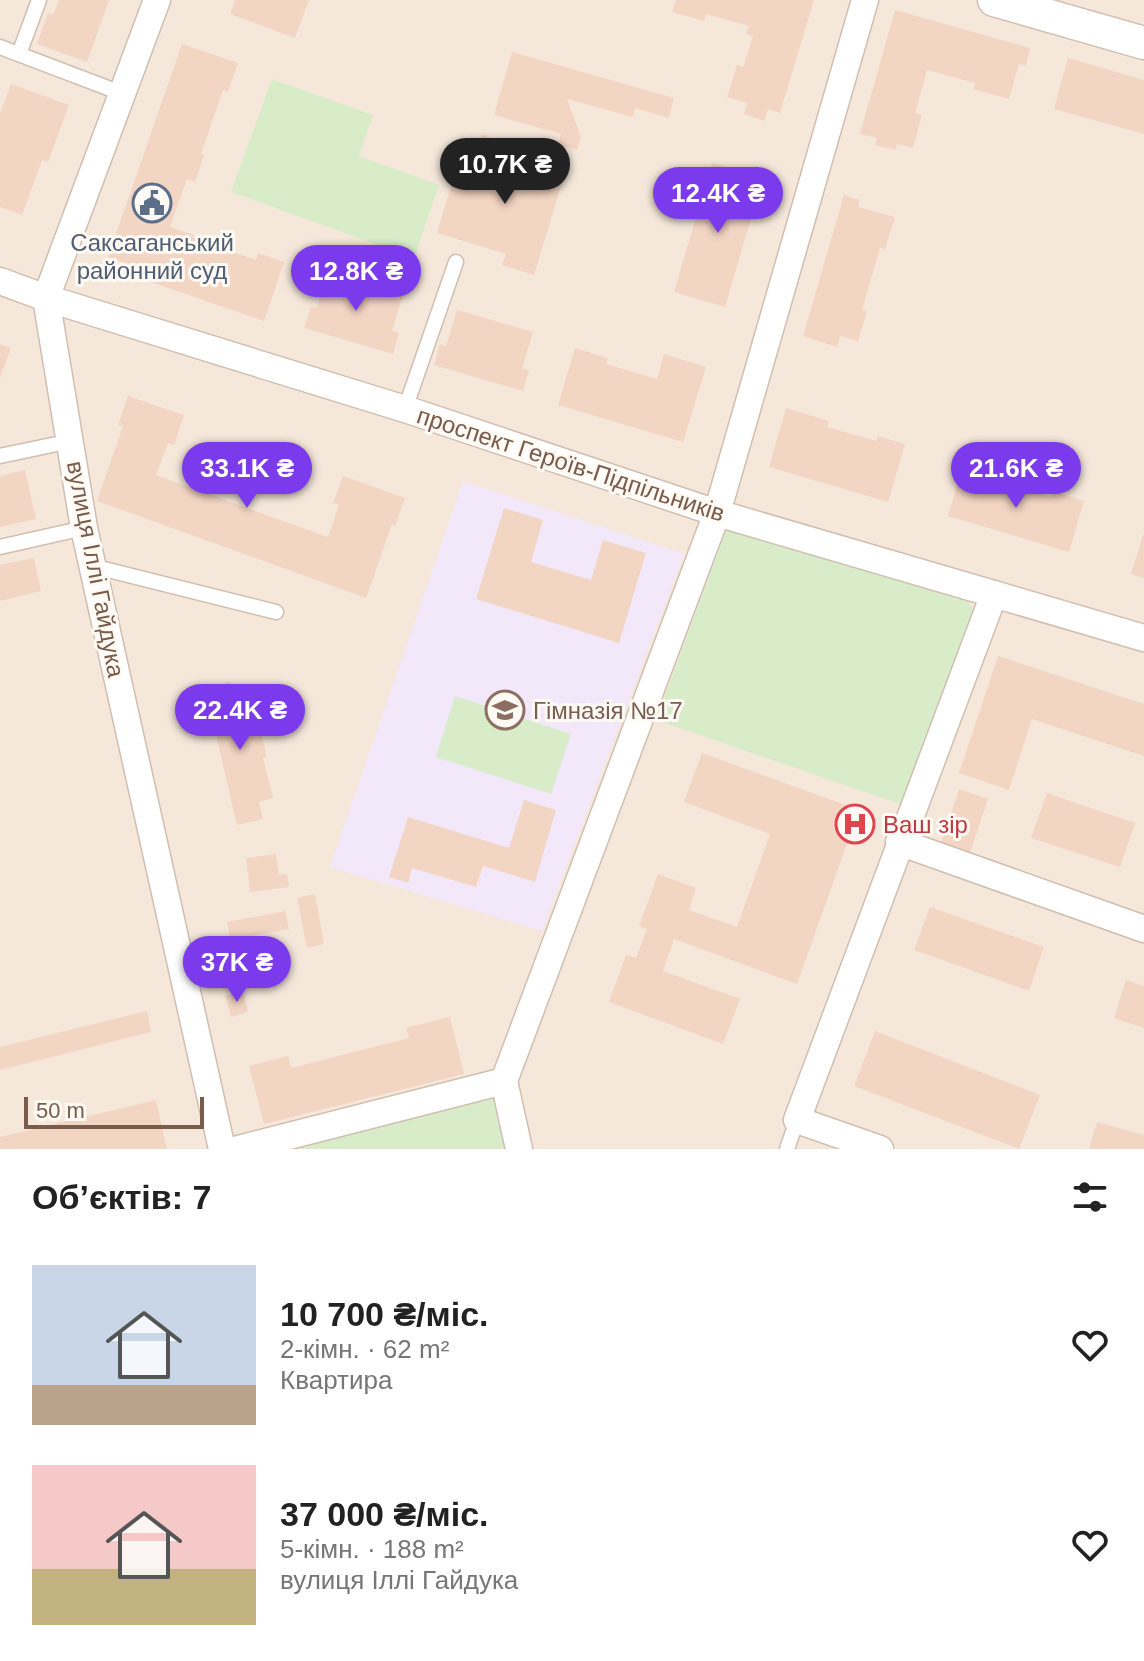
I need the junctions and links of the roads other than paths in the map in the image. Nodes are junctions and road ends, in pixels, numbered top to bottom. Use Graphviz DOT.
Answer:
graph roads {
  1 [pos="39,0"];
  2 [pos="157,0"];
  3 [pos="865,0"];
  4 [pos="994,0"];
  5 [pos="1144,43"];
  6 [pos="0,47"];
  7 [pos="19,54"];
  8 [pos="121,93"];
  9 [pos="456,262"];
  10 [pos="0,281"];
  11 [pos="46,298"];
  12 [pos="405,409"];
  13 [pos="71,441"];
  14 [pos="0,456"];
  15 [pos="717,513"];
  16 [pos="84,528"];
  17 [pos="0,547"];
  18 [pos="92,566"];
  19 [pos="994,594"];
  20 [pos="276,612"];
  21 [pos="1144,638"];
  22 [pos="899,842"];
  23 [pos="1144,929"];
  24 [pos="504,1081"];
  25 [pos="797,1120"];
  26 [pos="222,1149"];
  27 [pos="238,1149"];
  28 [pos="519,1149"];
  29 [pos="787,1149"];
  30 [pos="880,1149"];
  1 -- 7 [label="lane"];
  2 -- 8 [label="street"];
  3 -- 15 [label="street"];
  4 -- 5 [label="street"];
  6 -- 7 [label="lane"];
  7 -- 8 [label="lane"];
  8 -- 11 [label="street"];
  9 -- 12 [label="lane"];
  10 -- 11 [label="street, проспект Героїв-Підпільників"];
  11 -- 12 [label="street, проспект Героїв-Підпільників"];
  11 -- 13 [label="street, вулиця Іллі Гайдука"];
  12 -- 15 [label="street, проспект Героїв-Підпільників"];
  13 -- 14 [label="lane"];
  13 -- 16 [label="street, вулиця Іллі Гайдука"];
  15 -- 19 [label="street, проспект Героїв-Підпільників"];
  15 -- 24 [label="street"];
  16 -- 17 [label="lane"];
  16 -- 18 [label="street, вулиця Іллі Гайдука"];
  18 -- 20 [label="lane"];
  18 -- 26 [label="street, вулиця Іллі Гайдука"];
  19 -- 21 [label="street, проспект Героїв-Підпільників"];
  19 -- 22 [label="street"];
  22 -- 23 [label="street"];
  22 -- 25 [label="street"];
  24 -- 27 [label="street"];
  24 -- 28 [label="street"];
  25 -- 29 [label="lane"];
  25 -- 30 [label="street"];
}
